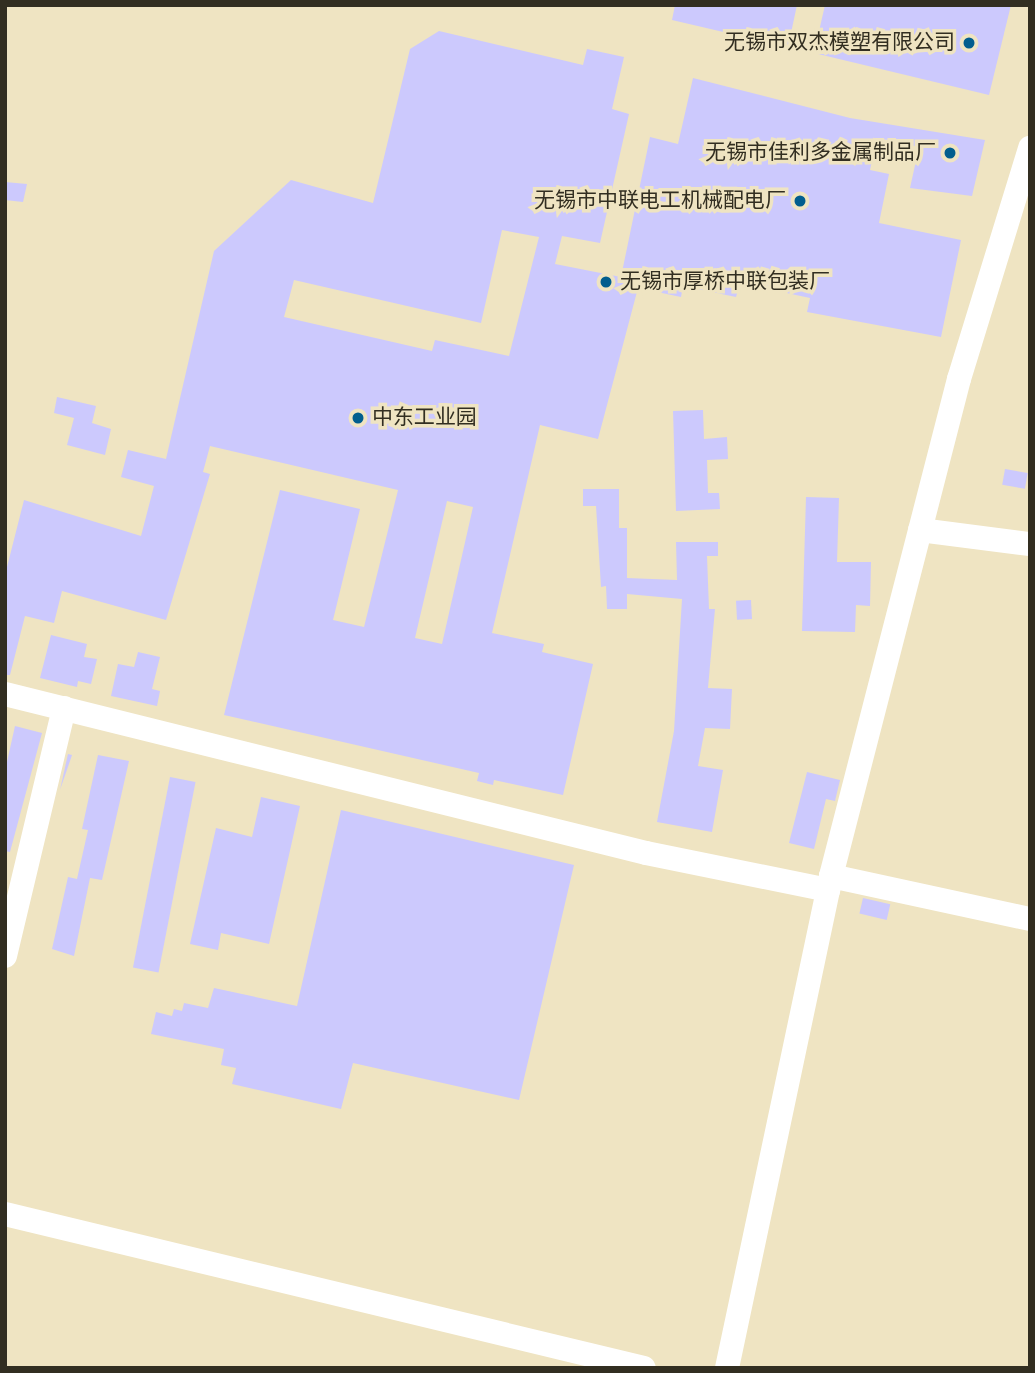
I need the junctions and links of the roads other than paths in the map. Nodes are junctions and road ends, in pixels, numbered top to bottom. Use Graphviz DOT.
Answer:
graph roads {
  1 [pos="1030,148"];
  2 [pos="920,530"];
  3 [pos="1030,544"];
  4 [pos="5,694"];
  5 [pos="64,708"];
  6 [pos="830,883"];
  7 [pos="1030,919"];
  8 [pos="5,956"];
  9 [pos="5,1214"];
  10 [pos="644,1368"];
  11 [pos="727,1368"];
  1 -- 2 [label="street"];
  2 -- 3 [label="street"];
  2 -- 6 [label="street"];
  4 -- 5 [label="street"];
  5 -- 6 [label="street"];
  5 -- 8 [label="street"];
  6 -- 7 [label="street"];
  6 -- 11 [label="street"];
  9 -- 10 [label="street"];
}
